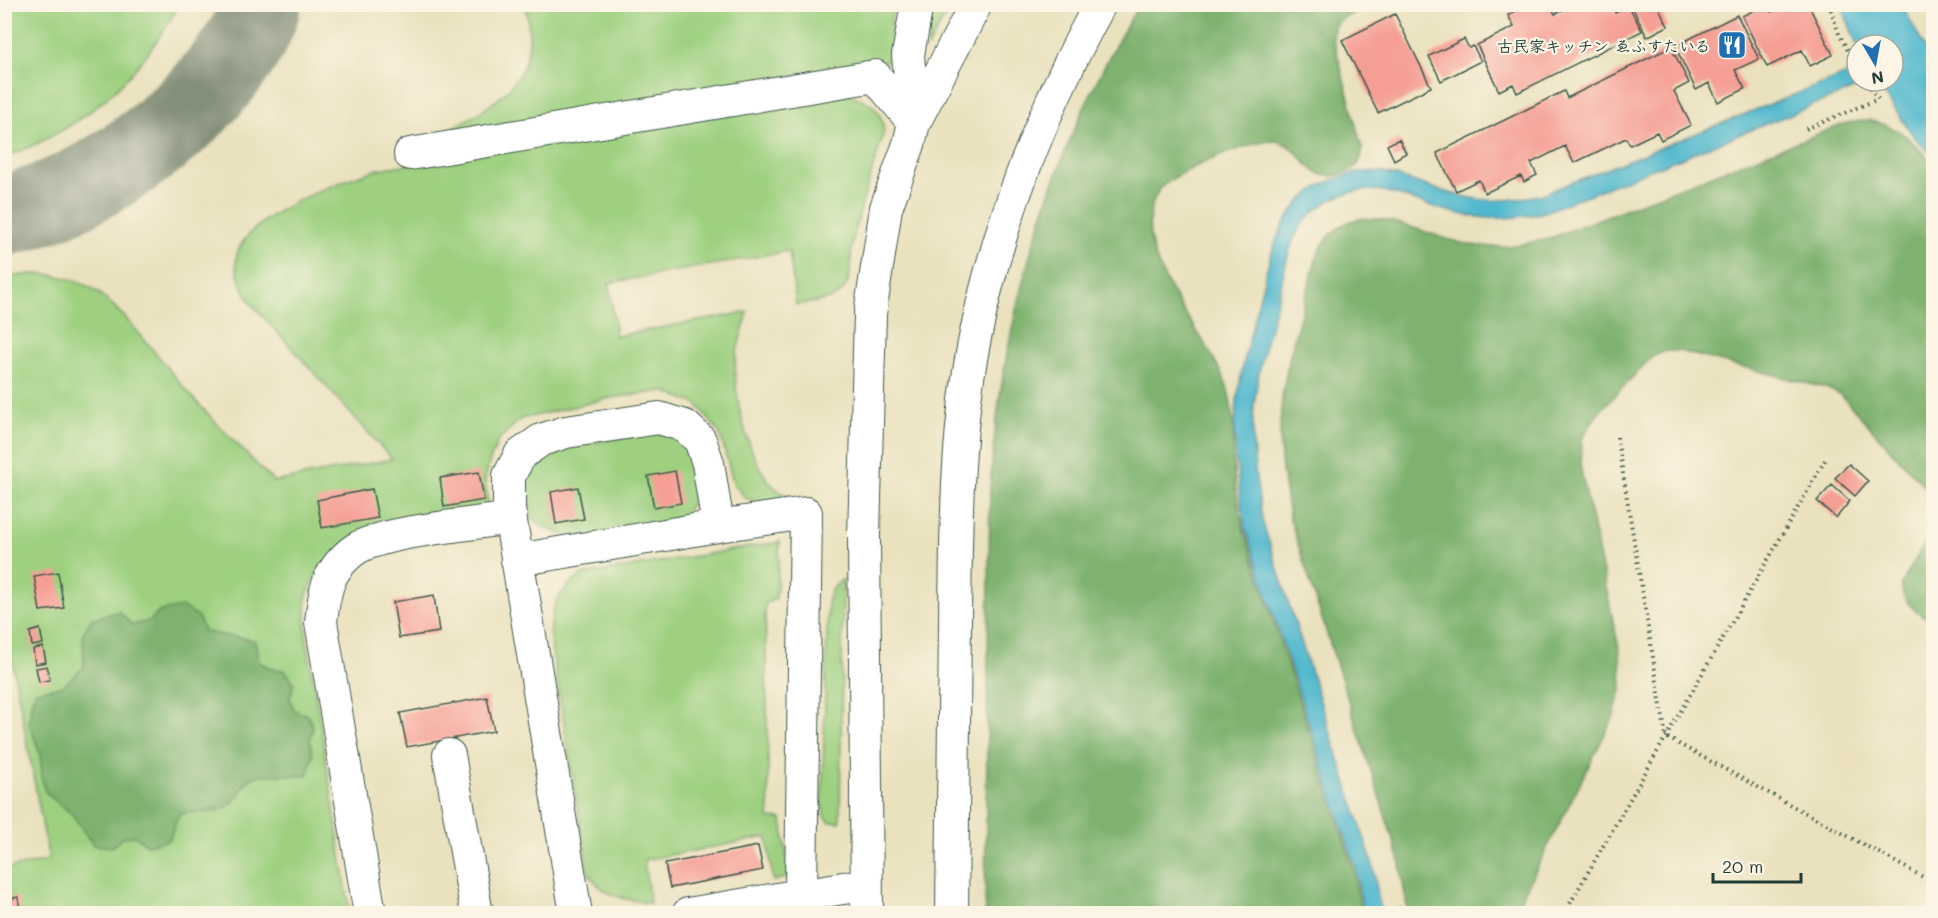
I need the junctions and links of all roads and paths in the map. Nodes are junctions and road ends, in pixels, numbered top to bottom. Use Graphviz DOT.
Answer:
graph roads {
  1 [pos="917,4"];
  2 [pos="976,4"];
  3 [pos="1100,4"];
  4 [pos="1829,4"];
  5 [pos="1845,46"];
  6 [pos="1874,93"];
  7 [pos="914,123"];
  8 [pos="1806,129"];
  9 [pos="410,154"];
  10 [pos="1617,437"];
  11 [pos="1827,457"];
  12 [pos="510,518"];
  13 [pos="718,526"];
  14 [pos="517,560"];
  15 [pos="1666,737"];
  16 [pos="449,755"];
  17 [pos="1934,883"];
  18 [pos="801,894"];
  19 [pos="867,899"];
  20 [pos="1399,906"];
  21 [pos="729,910"];
  22 [pos="370,914"];
  23 [pos="477,914"];
  24 [pos="576,914"];
  25 [pos="688,914"];
  26 [pos="952,914"];
  27 [pos="1399,914"];
  28 [pos="1564,914"];
  1 -- 7 [label="street"];
  2 -- 7 [label="street"];
  3 -- 26 [label="street"];
  4 -- 5 [label="path"];
  6 -- 8 [label="path"];
  7 -- 9 [label="street"];
  7 -- 19 [label="street"];
  10 -- 15 [label="path"];
  11 -- 15 [label="path"];
  12 -- 13 [label="street"];
  12 -- 14 [label="street"];
  12 -- 22 [label="street"];
  13 -- 14 [label="street"];
  13 -- 18 [label="street"];
  14 -- 24 [label="street"];
  15 -- 17 [label="path"];
  15 -- 28 [label="path"];
  16 -- 23 [label="street"];
  18 -- 19 [label="street"];
  18 -- 21 [label="street"];
  20 -- 27 [label="path"];
  21 -- 25 [label="street"];
}
